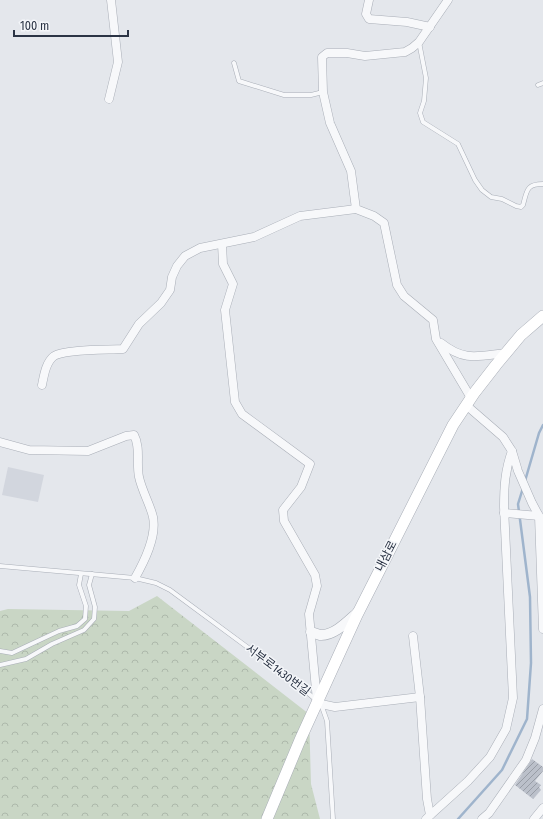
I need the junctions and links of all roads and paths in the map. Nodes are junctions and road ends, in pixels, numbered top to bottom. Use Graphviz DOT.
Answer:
graph roads {
  1 [pos="111,0"];
  2 [pos="369,0"];
  3 [pos="448,0"];
  4 [pos="430,27"];
  5 [pos="419,42"];
  6 [pos="234,63"];
  7 [pos="324,92"];
  8 [pos="109,99"];
  9 [pos="543,184"];
  10 [pos="356,209"];
  11 [pos="222,244"];
  12 [pos="543,316"];
  13 [pos="436,339"];
  14 [pos="506,353"];
  15 [pos="42,385"];
  16 [pos="468,402"];
  17 [pos="0,442"];
  18 [pos="512,452"];
  19 [pos="504,513"];
  20 [pos="536,515"];
  21 [pos="0,566"];
  22 [pos="81,574"];
  23 [pos="92,574"];
  24 [pos="135,578"];
  25 [pos="357,613"];
  26 [pos="542,618"];
  27 [pos="543,628"];
  28 [pos="311,632"];
  29 [pos="413,636"];
  30 [pos="0,651"];
  31 [pos="0,665"];
  32 [pos="420,697"];
  33 [pos="319,703"];
  34 [pos="543,709"];
  35 [pos="543,808"];
  36 [pos="428,817"];
  37 [pos="267,819"];
  38 [pos="333,819"];
  39 [pos="482,819"];
  40 [pos="534,819"];
  1 -- 8 [label="street"];
  2 -- 4 [label="street"];
  3 -- 4 [label="street"];
  4 -- 5 [label="street"];
  5 -- 7 [label="street"];
  5 -- 9 [label="lane"];
  6 -- 7 [label="lane"];
  7 -- 10 [label="street"];
  10 -- 11 [label="street"];
  10 -- 13 [label="street"];
  11 -- 15 [label="street"];
  11 -- 28 [label="street"];
  12 -- 14 [label="main road, 내삼로"];
  13 -- 14 [label="street"];
  13 -- 16 [label="street"];
  14 -- 16 [label="main road, 내삼로"];
  16 -- 18 [label="street"];
  16 -- 25 [label="main road, 내삼로"];
  17 -- 24 [label="street"];
  18 -- 19 [label="street"];
  18 -- 20 [label="street"];
  19 -- 20 [label="street"];
  19 -- 36 [label="street"];
  20 -- 26 [label="street"];
  21 -- 22 [label="lane, 서부로1430번길"];
  22 -- 23 [label="lane, 서부로1430번길"];
  22 -- 30 [label="lane"];
  23 -- 24 [label="lane, 서부로1430번길"];
  23 -- 31 [label="lane"];
  24 -- 33 [label="lane, 서부로1430번길"];
  25 -- 28 [label="street"];
  25 -- 33 [label="main road, 내삼로"];
  26 -- 27 [label="street"];
  28 -- 33 [label="street"];
  29 -- 32 [label="street"];
  32 -- 33 [label="street"];
  32 -- 36 [label="street"];
  33 -- 37 [label="main road, 내삼로"];
  33 -- 38 [label="lane, 서부로1430번길"];
  34 -- 39 [label="street"];
  35 -- 40 [label="street"];
}
